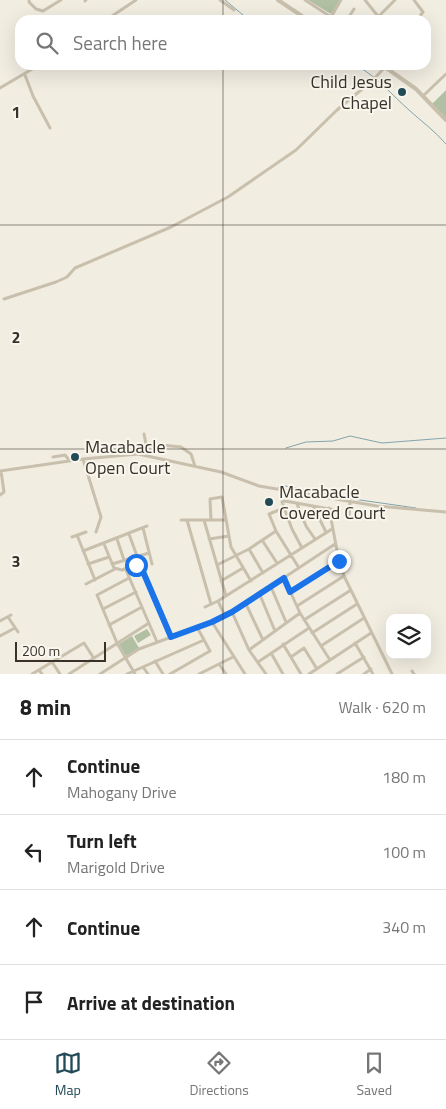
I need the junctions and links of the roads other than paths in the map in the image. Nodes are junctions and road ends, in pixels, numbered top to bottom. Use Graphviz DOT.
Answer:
graph roads {
  1 [pos="29,0"];
  2 [pos="61,0"];
  3 [pos="136,0"];
  4 [pos="220,0"];
  5 [pos="278,0"];
  6 [pos="305,0"];
  7 [pos="341,0"];
  8 [pos="365,0"];
  9 [pos="395,0"];
  10 [pos="414,0"];
  11 [pos="354,9"];
  12 [pos="234,10"];
  13 [pos="114,15"];
  14 [pos="300,15"];
  15 [pos="327,15"];
  16 [pos="331,15"];
  17 [pos="350,15"];
  18 [pos="377,15"];
  19 [pos="383,15"];
  20 [pos="421,15"];
  21 [pos="32,70"];
  22 [pos="382,70"];
  23 [pos="391,70"];
  24 [pos="446,74"];
  25 [pos="24,75"];
  26 [pos="0,88"];
  27 [pos="423,96"];
  28 [pos="446,120"];
  29 [pos="50,128"];
  30 [pos="4,299"];
  31 [pos="144,434"];
  32 [pos="151,444"];
  33 [pos="138,454"];
  34 [pos="53,457"];
  35 [pos="83,459"];
  36 [pos="70,461"];
  37 [pos="195,466"];
  38 [pos="0,471"];
  39 [pos="0,496"];
  40 [pos="350,502"];
  41 [pos="297,503"];
  42 [pos="313,506"];
  43 [pos="284,508"];
  44 [pos="329,508"];
  45 [pos="335,510"];
  46 [pos="446,512"];
  47 [pos="349,518"];
  48 [pos="181,520"];
  49 [pos="187,520"];
  50 [pos="204,520"];
  51 [pos="211,520"];
  52 [pos="226,520"];
  53 [pos="332,529"];
  54 [pos="276,531"];
  55 [pos="86,532"];
  56 [pos="96,532"];
  57 [pos="326,532"];
  58 [pos="129,534"];
  59 [pos="77,535"];
  60 [pos="228,536"];
  61 [pos="72,537"];
  62 [pos="209,539"];
  63 [pos="314,539"];
  64 [pos="117,540"];
  65 [pos="262,540"];
  66 [pos="104,544"];
  67 [pos="335,544"];
  68 [pos="302,548"];
  69 [pos="249,549"];
  70 [pos="83,551"];
  71 [pos="148,553"];
  72 [pos="137,556"];
  73 [pos="235,556"];
  74 [pos="290,556"];
  75 [pos="109,557"];
  76 [pos="124,560"];
  77 [pos="339,561"];
  78 [pos="277,563"];
  79 [pos="88,564"];
  80 [pos="112,564"];
  81 [pos="152,564"];
  82 [pos="217,565"];
  83 [pos="243,568"];
  84 [pos="299,568"];
  85 [pos="116,569"];
  86 [pos="126,570"];
  87 [pos="264,572"];
  88 [pos="344,576"];
  89 [pos="129,578"];
  90 [pos="284,578"];
  91 [pos="95,580"];
  92 [pos="221,581"];
  93 [pos="251,581"];
  94 [pos="86,584"];
  95 [pos="271,587"];
  96 [pos="351,590"];
  97 [pos="136,592"];
  98 [pos="290,592"];
  99 [pos="260,595"];
  100 [pos="226,596"];
  101 [pos="218,602"];
  102 [pos="211,604"];
  103 [pos="246,604"];
  104 [pos="357,604"];
  105 [pos="297,606"];
  106 [pos="142,607"];
  107 [pos="205,607"];
  108 [pos="103,608"];
  109 [pos="232,612"];
  110 [pos="300,613"];
  111 [pos="225,616"];
  112 [pos="364,618"];
  113 [pos="0,620"];
  114 [pos="304,620"];
  115 [pos="212,622"];
  116 [pos="286,622"];
  117 [pos="149,623"];
  118 [pos="108,625"];
  119 [pos="197,627"];
  120 [pos="309,628"];
  121 [pos="275,632"];
  122 [pos="312,633"];
  123 [pos="371,634"];
  124 [pos="0,636"];
  125 [pos="171,637"];
  126 [pos="204,640"];
  127 [pos="263,640"];
  128 [pos="157,642"];
  129 [pos="116,643"];
  130 [pos="355,643"];
  131 [pos="283,644"];
  132 [pos="321,646"];
  133 [pos="250,650"];
  134 [pos="271,653"];
  135 [pos="94,657"];
  136 [pos="125,657"];
  137 [pos="233,657"];
  138 [pos="291,657"];
  139 [pos="364,657"];
  140 [pos="330,660"];
  141 [pos="155,661"];
  142 [pos="52,662"];
  143 [pos="258,662"];
  144 [pos="219,664"];
  145 [pos="143,667"];
  146 [pos="317,669"];
  147 [pos="371,669"];
  148 [pos="39,670"];
  149 [pos="134,672"];
  150 [pos="206,673"];
  151 [pos="32,674"];
  152 [pos="42,674"];
  153 [pos="60,674"];
  154 [pos="69,674"];
  155 [pos="100,674"];
  156 [pos="127,674"];
  157 [pos="148,674"];
  158 [pos="163,674"];
  159 [pos="170,674"];
  160 [pos="199,674"];
  161 [pos="226,674"];
  162 [pos="245,674"];
  163 [pos="266,674"];
  164 [pos="283,674"];
  165 [pos="301,674"];
  166 [pos="309,674"];
  167 [pos="337,674"];
  168 [pos="364,674"];
  169 [pos="373,674"];
  170 [pos="392,674"];
  1 -- 2 [label="street"];
  3 -- 13 [label="street"];
  4 -- 12 [label="street"];
  5 -- 14 [label="street"];
  6 -- 15 [label="street"];
  7 -- 16 [label="street"];
  8 -- 18 [label="street"];
  9 -- 19 [label="street"];
  10 -- 20 [label="street"];
  11 -- 17 [label="street"];
  21 -- 25 [label="street"];
  22 -- 30 [label="street"];
  23 -- 27 [label="street"];
  24 -- 27 [label="street"];
  25 -- 26 [label="street"];
  25 -- 29 [label="street"];
  27 -- 28 [label="street"];
  31 -- 33 [label="street"];
  32 -- 37 [label="street"];
  33 -- 35 [label="street"];
  33 -- 37 [label="street"];
  34 -- 36 [label="street"];
  35 -- 36 [label="street"];
  35 -- 56 [label="street"];
  36 -- 38 [label="street"];
  37 -- 40 [label="street"];
  38 -- 39 [label="street"];
  40 -- 46 [label="street"];
  40 -- 47 [label="street"];
  41 -- 42 [label="street"];
  41 -- 43 [label="street"];
  41 -- 63 [label="street"];
  42 -- 44 [label="street"];
  42 -- 57 [label="street"];
  43 -- 54 [label="street"];
  43 -- 68 [label="street"];
  44 -- 45 [label="street"];
  44 -- 53 [label="street"];
  48 -- 49 [label="street"];
  49 -- 50 [label="street"];
  49 -- 102 [label="street"];
  50 -- 51 [label="street"];
  50 -- 62 [label="street"];
  51 -- 52 [label="street"];
  51 -- 52 [label="street"];
  52 -- 60 [label="street"];
  53 -- 57 [label="street"];
  53 -- 67 [label="street"];
  54 -- 65 [label="street"];
  54 -- 74 [label="street"];
  55 -- 59 [label="street"];
  57 -- 63 [label="street"];
  58 -- 64 [label="street"];
  58 -- 71 [label="street"];
  58 -- 72 [label="street"];
  59 -- 61 [label="street"];
  59 -- 70 [label="street"];
  60 -- 62 [label="street"];
  60 -- 73 [label="street"];
  62 -- 82 [label="street"];
  63 -- 68 [label="street"];
  64 -- 66 [label="street"];
  64 -- 76 [label="street"];
  65 -- 69 [label="street"];
  65 -- 78 [label="street"];
  66 -- 70 [label="street"];
  66 -- 75 [label="street"];
  67 -- 77 [label="street"];
  67 -- 84 [label="street"];
  68 -- 74 [label="street"];
  69 -- 73 [label="street"];
  69 -- 87 [label="street"];
  70 -- 79 [label="street"];
  71 -- 72 [label="street"];
  71 -- 81 [label="street"];
  72 -- 76 [label="street"];
  73 -- 82 [label="street"];
  73 -- 83 [label="street"];
  74 -- 78 [label="street"];
  74 -- 84 [label="street"];
  75 -- 79 [label="street"];
  75 -- 80 [label="street"];
  76 -- 80 [label="street"];
  77 -- 88 [label="street"];
  77 -- 98 [label="street"];
  78 -- 87 [label="street"];
  79 -- 91 [label="street"];
  80 -- 85 [label="street"];
  82 -- 92 [label="street"];
  83 -- 92 [label="street"];
  83 -- 93 [label="street"];
  84 -- 90 [label="street"];
  85 -- 91 [label="street"];
  85 -- 125 [label="street"];
  86 -- 89 [label="street"];
  87 -- 93 [label="street"];
  88 -- 96 [label="street"];
  88 -- 105 [label="street"];
  89 -- 97 [label="street"];
  89 -- 108 [label="street"];
  90 -- 95 [label="street"];
  90 -- 98 [label="street"];
  91 -- 94 [label="street"];
  92 -- 100 [label="street"];
  93 -- 100 [label="street"];
  95 -- 99 [label="street"];
  95 -- 116 [label="street"];
  96 -- 104 [label="street"];
  96 -- 114 [label="street"];
  97 -- 106 [label="street"];
  97 -- 108 [label="street"];
  98 -- 105 [label="street"];
  99 -- 103 [label="street"];
  99 -- 121 [label="street"];
  100 -- 101 [label="street"];
  101 -- 102 [label="street"];
  101 -- 111 [label="street"];
  102 -- 107 [label="street"];
  103 -- 109 [label="street"];
  103 -- 127 [label="street"];
  104 -- 112 [label="street"];
  104 -- 122 [label="street"];
  105 -- 110 [label="street"];
  106 -- 117 [label="street"];
  106 -- 118 [label="street"];
  108 -- 118 [label="street"];
  109 -- 111 [label="street"];
  109 -- 133 [label="street"];
  110 -- 114 [label="street"];
  110 -- 116 [label="street"];
  111 -- 115 [label="street"];
  112 -- 123 [label="street"];
  112 -- 132 [label="street"];
  113 -- 124 [label="street"];
  114 -- 120 [label="street"];
  115 -- 119 [label="street"];
  115 -- 137 [label="street"];
  116 -- 121 [label="street"];
  117 -- 128 [label="street"];
  117 -- 129 [label="street"];
  118 -- 129 [label="street"];
  119 -- 125 [label="street"];
  119 -- 126 [label="street"];
  120 -- 122 [label="street"];
  120 -- 131 [label="street"];
  121 -- 127 [label="street"];
  122 -- 132 [label="street"];
  123 -- 130 [label="street"];
  123 -- 170 [label="street"];
  125 -- 128 [label="street"];
  126 -- 141 [label="street"];
  126 -- 159 [label="street"];
  127 -- 133 [label="street"];
  128 -- 136 [label="street"];
  129 -- 135 [label="street"];
  129 -- 136 [label="street"];
  130 -- 139 [label="street"];
  130 -- 140 [label="street"];
  131 -- 134 [label="street"];
  131 -- 138 [label="street"];
  132 -- 140 [label="street"];
  133 -- 143 [label="street"];
  134 -- 143 [label="street"];
  134 -- 164 [label="street"];
  135 -- 142 [label="street"];
  135 -- 154 [label="street"];
  136 -- 149 [label="street"];
  136 -- 155 [label="street"];
  137 -- 144 [label="street"];
  137 -- 162 [label="street"];
  138 -- 146 [label="street"];
  138 -- 165 [label="street"];
  139 -- 147 [label="street"];
  139 -- 167 [label="street"];
  140 -- 146 [label="street"];
  141 -- 145 [label="street"];
  141 -- 158 [label="street"];
  142 -- 148 [label="street"];
  142 -- 153 [label="street"];
  143 -- 163 [label="street"];
  144 -- 150 [label="street"];
  144 -- 161 [label="street"];
  145 -- 149 [label="street"];
  145 -- 157 [label="street"];
  146 -- 166 [label="street"];
  147 -- 168 [label="street"];
  147 -- 169 [label="street"];
  148 -- 151 [label="street"];
  148 -- 152 [label="street"];
  149 -- 156 [label="street"];
  150 -- 160 [label="street"];
}
